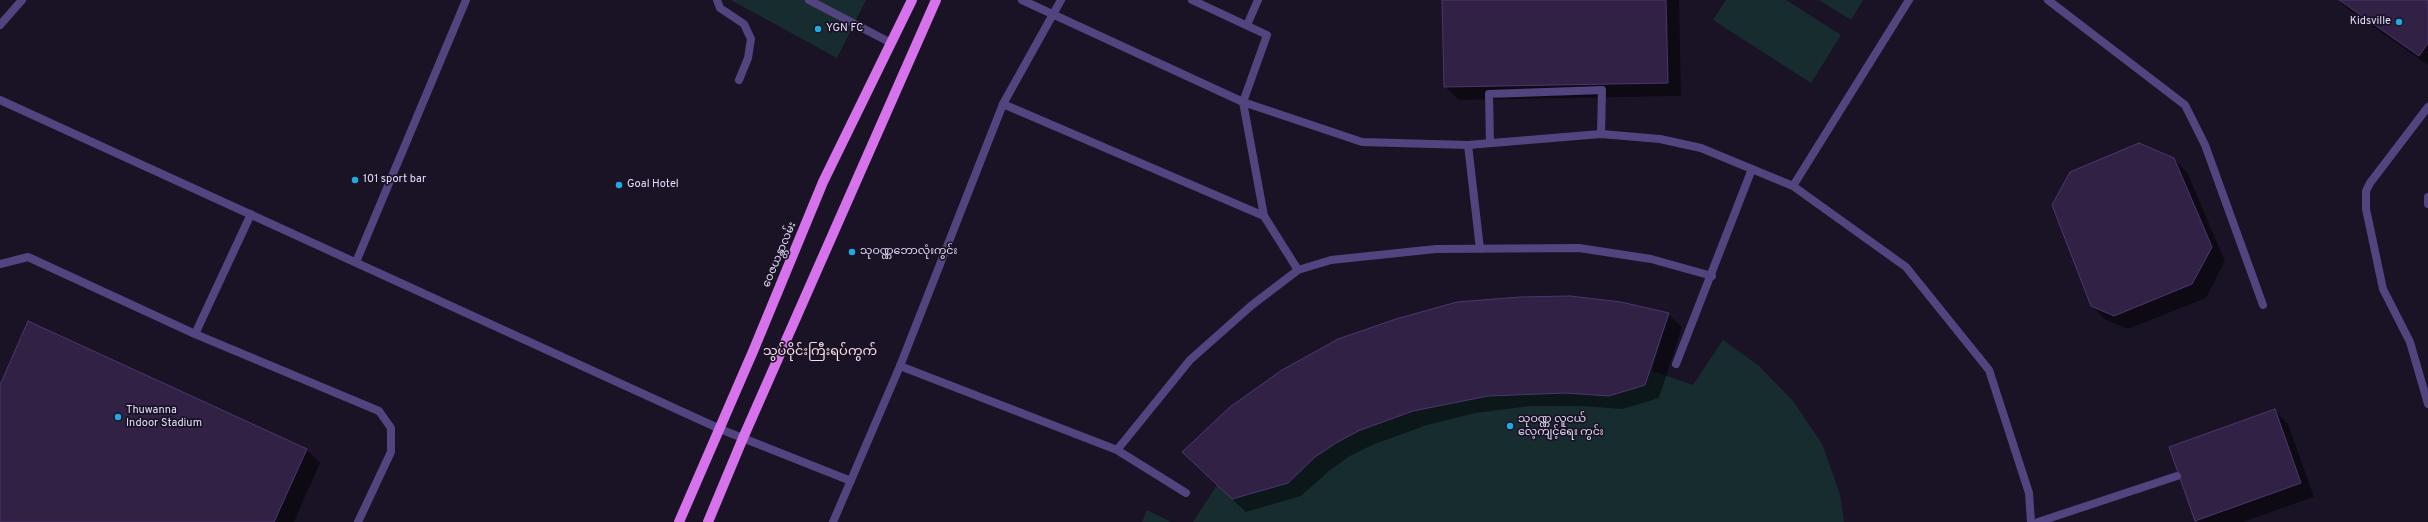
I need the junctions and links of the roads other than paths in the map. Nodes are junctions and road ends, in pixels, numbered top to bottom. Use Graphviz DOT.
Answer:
graph roads {
  1 [pos="22,0"];
  2 [pos="466,0"];
  3 [pos="717,0"];
  4 [pos="809,0"];
  5 [pos="912,0"];
  6 [pos="936,0"];
  7 [pos="1022,0"];
  8 [pos="1061,0"];
  9 [pos="1192,0"];
  10 [pos="1258,0"];
  11 [pos="1909,0"];
  12 [pos="2048,0"];
  13 [pos="1052,16"];
  14 [pos="1247,25"];
  15 [pos="0,26"];
  16 [pos="891,43"];
  17 [pos="739,80"];
  18 [pos="0,100"];
  19 [pos="1243,102"];
  20 [pos="1003,104"];
  21 [pos="2428,107"];
  22 [pos="1601,134"];
  23 [pos="1490,143"];
  24 [pos="1468,145"];
  25 [pos="1752,170"];
  26 [pos="1792,186"];
  27 [pos="2428,197"];
  28 [pos="2428,204"];
  29 [pos="252,214"];
  30 [pos="1264,216"];
  31 [pos="1480,249"];
  32 [pos="356,262"];
  33 [pos="0,264"];
  34 [pos="1298,270"];
  35 [pos="1712,276"];
  36 [pos="2263,305"];
  37 [pos="195,334"];
  38 [pos="1676,364"];
  39 [pos="900,366"];
  40 [pos="2428,404"];
  41 [pos="720,429"];
  42 [pos="743,438"];
  43 [pos="1117,450"];
  44 [pos="2177,476"];
  45 [pos="851,481"];
  46 [pos="1186,493"];
  47 [pos="358,522"];
  48 [pos="679,522"];
  49 [pos="708,522"];
  50 [pos="833,522"];
  51 [pos="2032,522"];
  52 [pos="2038,522"];
  1 -- 15 [label="street"];
  2 -- 32 [label="street"];
  3 -- 17 [label="street"];
  4 -- 16 [label="street"];
  5 -- 16 [label="main road, ဝေဇယန္တာလမ်း"];
  6 -- 42 [label="main road"];
  7 -- 13 [label="street"];
  8 -- 13 [label="street"];
  9 -- 14 [label="street"];
  10 -- 14 [label="street"];
  11 -- 26 [label="street"];
  12 -- 36 [label="street"];
  13 -- 19 [label="street"];
  13 -- 20 [label="street"];
  14 -- 19 [label="street"];
  16 -- 41 [label="main road, ဝေဇယန္တာလမ်း"];
  18 -- 29 [label="street"];
  19 -- 24 [label="street"];
  19 -- 30 [label="street"];
  20 -- 30 [label="street"];
  20 -- 39 [label="street"];
  21 -- 40 [label="street"];
  22 -- 23 [label="street"];
  22 -- 23 [label="street"];
  22 -- 25 [label="street"];
  23 -- 24 [label="street"];
  24 -- 31 [label="street"];
  25 -- 26 [label="street"];
  25 -- 35 [label="street"];
  26 -- 51 [label="street"];
  27 -- 28 [label="street"];
  29 -- 32 [label="street"];
  29 -- 37 [label="street"];
  30 -- 34 [label="street"];
  31 -- 34 [label="street"];
  31 -- 35 [label="street"];
  32 -- 41 [label="street"];
  33 -- 37 [label="street"];
  34 -- 43 [label="street"];
  35 -- 38 [label="street"];
  37 -- 47 [label="street"];
  39 -- 43 [label="street"];
  39 -- 45 [label="street"];
  41 -- 42 [label="street"];
  41 -- 48 [label="main road, ဝေဇယန္တာလမ်း"];
  42 -- 45 [label="street"];
  42 -- 49 [label="main road"];
  43 -- 46 [label="street"];
  44 -- 52 [label="street"];
  45 -- 50 [label="street"];
}
